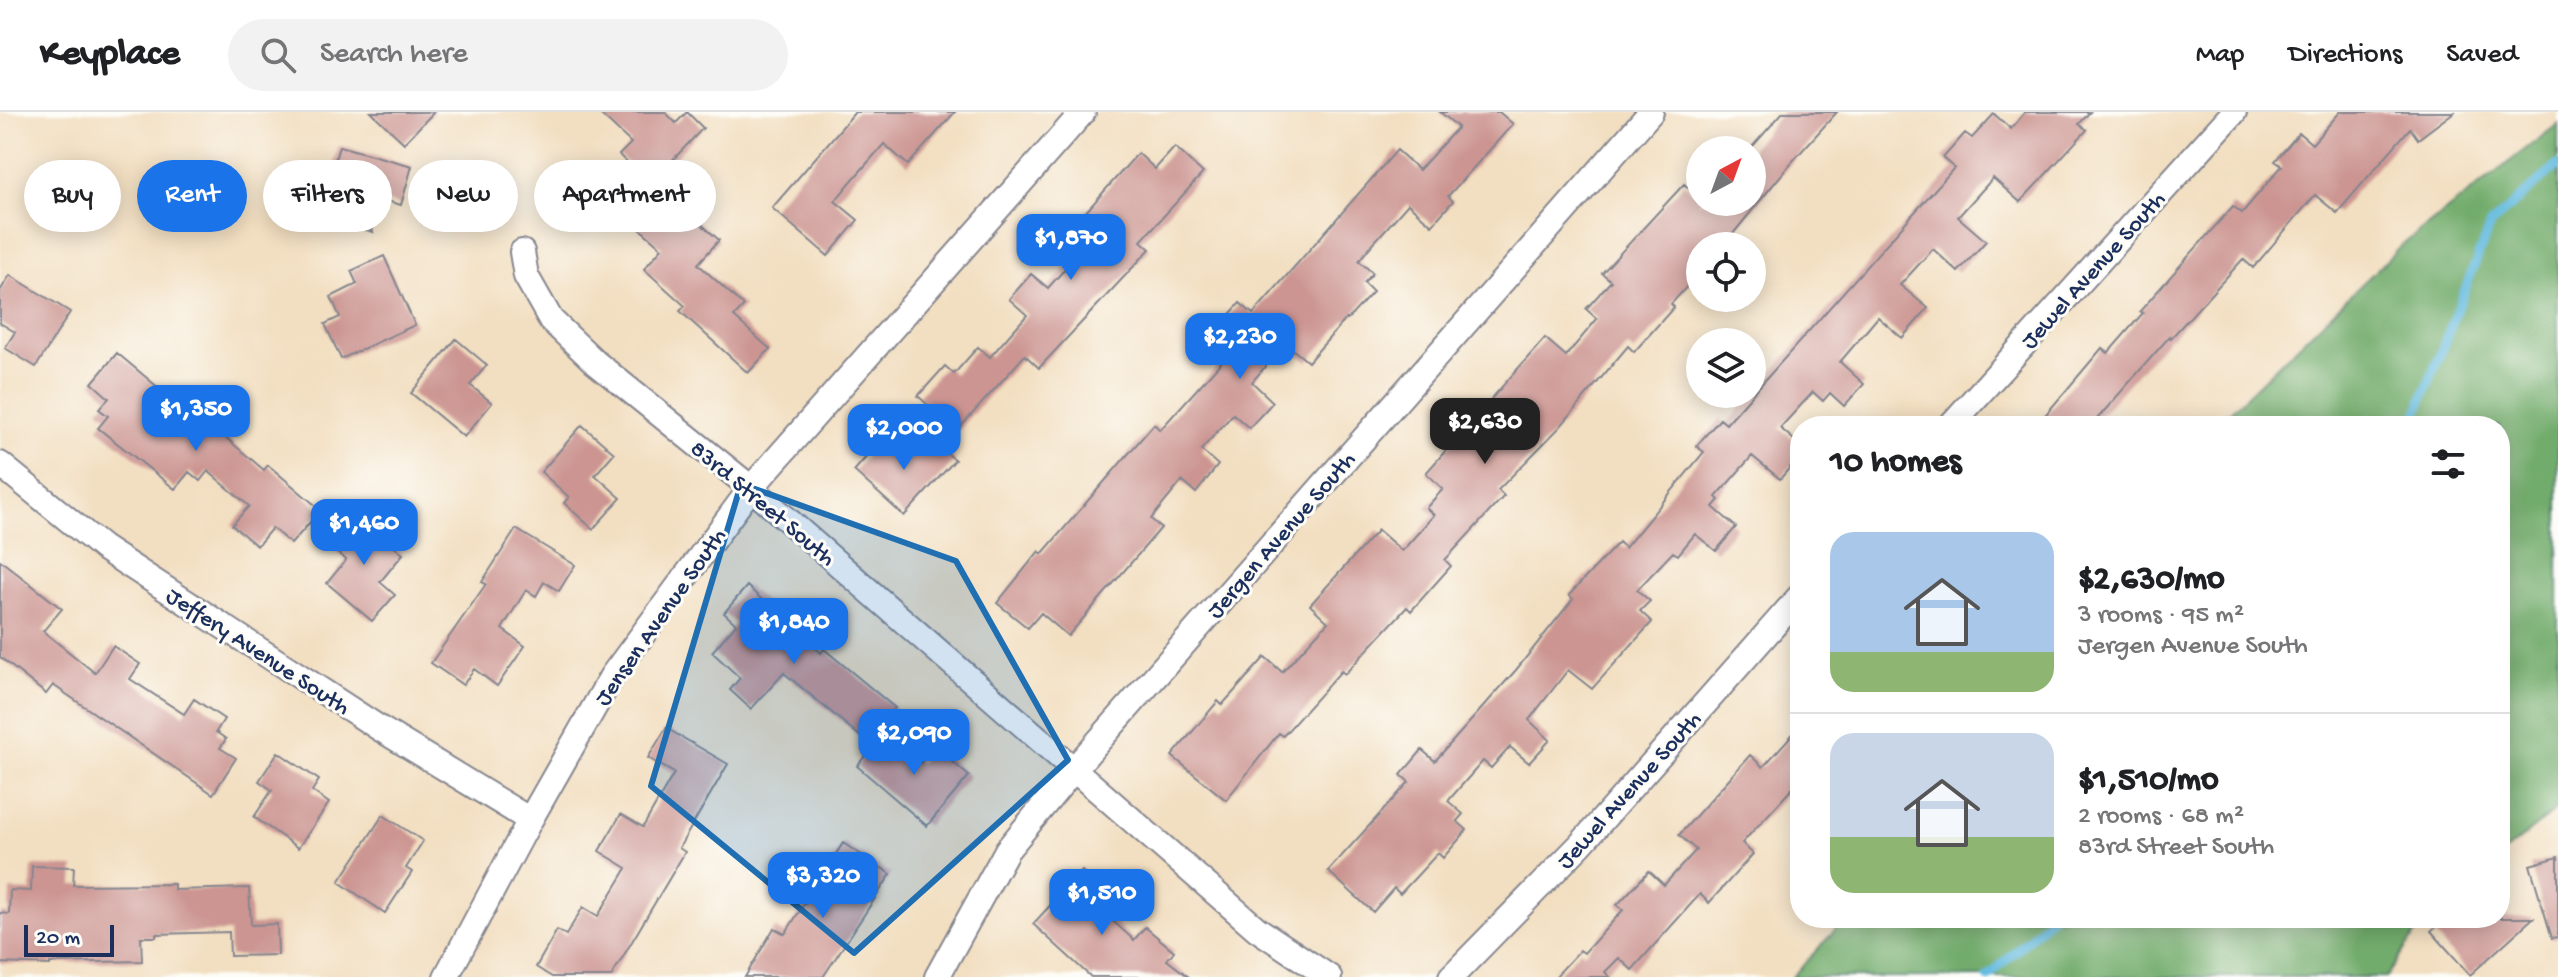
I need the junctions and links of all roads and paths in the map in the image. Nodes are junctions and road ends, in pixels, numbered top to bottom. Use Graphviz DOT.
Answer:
graph roads {
  1 [pos="1083,112"];
  2 [pos="1651,112"];
  3 [pos="2234,112"];
  4 [pos="522,252"];
  5 [pos="1959,416"];
  6 [pos="0,464"];
  7 [pos="751,488"];
  8 [pos="1790,607"];
  9 [pos="1074,769"];
  10 [pos="530,820"];
  11 [pos="446,977"];
  12 [pos="937,977"];
  13 [pos="1329,977"];
  14 [pos="1451,977"];
  1 -- 7 [label="street, Jensen Avenue South"];
  2 -- 9 [label="street, Jergen Avenue South"];
  3 -- 5 [label="street, Jewel Avenue South"];
  4 -- 7 [label="street, 83rd Street South"];
  6 -- 10 [label="street, Jeffery Avenue South"];
  7 -- 9 [label="street, 83rd Street South"];
  7 -- 10 [label="street, Jensen Avenue South"];
  8 -- 14 [label="street, Jewel Avenue South"];
  9 -- 12 [label="street, Jergen Avenue South"];
  9 -- 13 [label="street, 83rd Street South"];
  10 -- 11 [label="street, Jensen Avenue South"];
}
